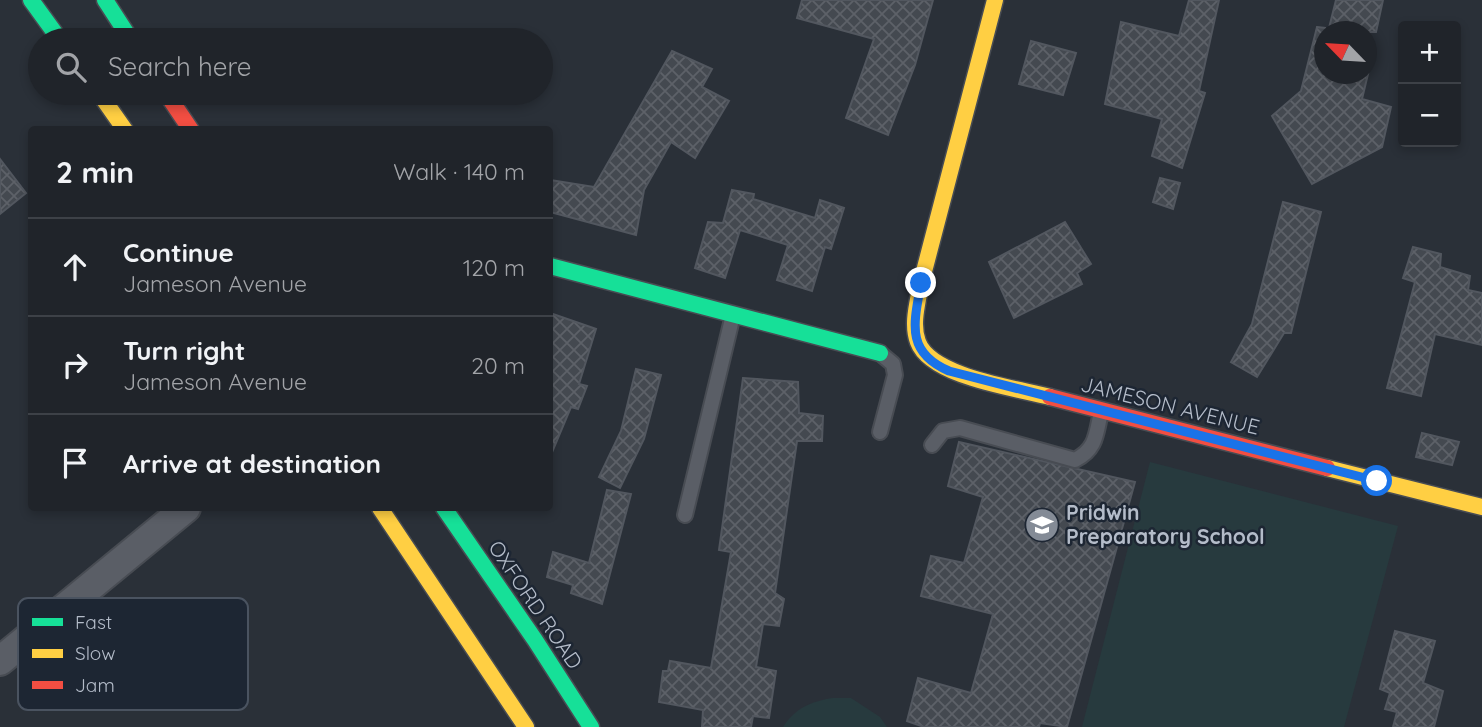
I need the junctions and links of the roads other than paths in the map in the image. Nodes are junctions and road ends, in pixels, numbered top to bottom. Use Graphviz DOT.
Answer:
graph roads {
  1 [pos="31,0"];
  2 [pos="105,0"];
  3 [pos="995,0"];
  4 [pos="51,28"];
  5 [pos="123,28"];
  6 [pos="107,105"];
  7 [pos="174,105"];
  8 [pos="122,126"];
  9 [pos="188,126"];
  10 [pos="553,266"];
  11 [pos="733,314"];
  12 [pos="880,353"];
  13 [pos="1101,410"];
  14 [pos="880,432"];
  15 [pos="932,445"];
  16 [pos="1482,507"];
  17 [pos="182,511"];
  18 [pos="382,511"];
  19 [pos="446,511"];
  20 [pos="685,515"];
  21 [pos="77,598"];
  22 [pos="18,646"];
  23 [pos="0,661"];
  24 [pos="526,727"];
  25 [pos="591,727"];
  1 -- 4 [label="street"];
  2 -- 5 [label="street"];
  3 -- 13 [label="street, JAMESON AVENUE"];
  6 -- 8 [label="street"];
  7 -- 9 [label="street"];
  10 -- 11 [label="street"];
  11 -- 12 [label="street"];
  11 -- 20 [label="lane"];
  12 -- 14 [label="lane"];
  13 -- 15 [label="lane"];
  13 -- 16 [label="street, JAMESON AVENUE"];
  17 -- 21 [label="street"];
  18 -- 24 [label="street"];
  19 -- 25 [label="street, OXFORD ROAD"];
  22 -- 23 [label="street"];
}
